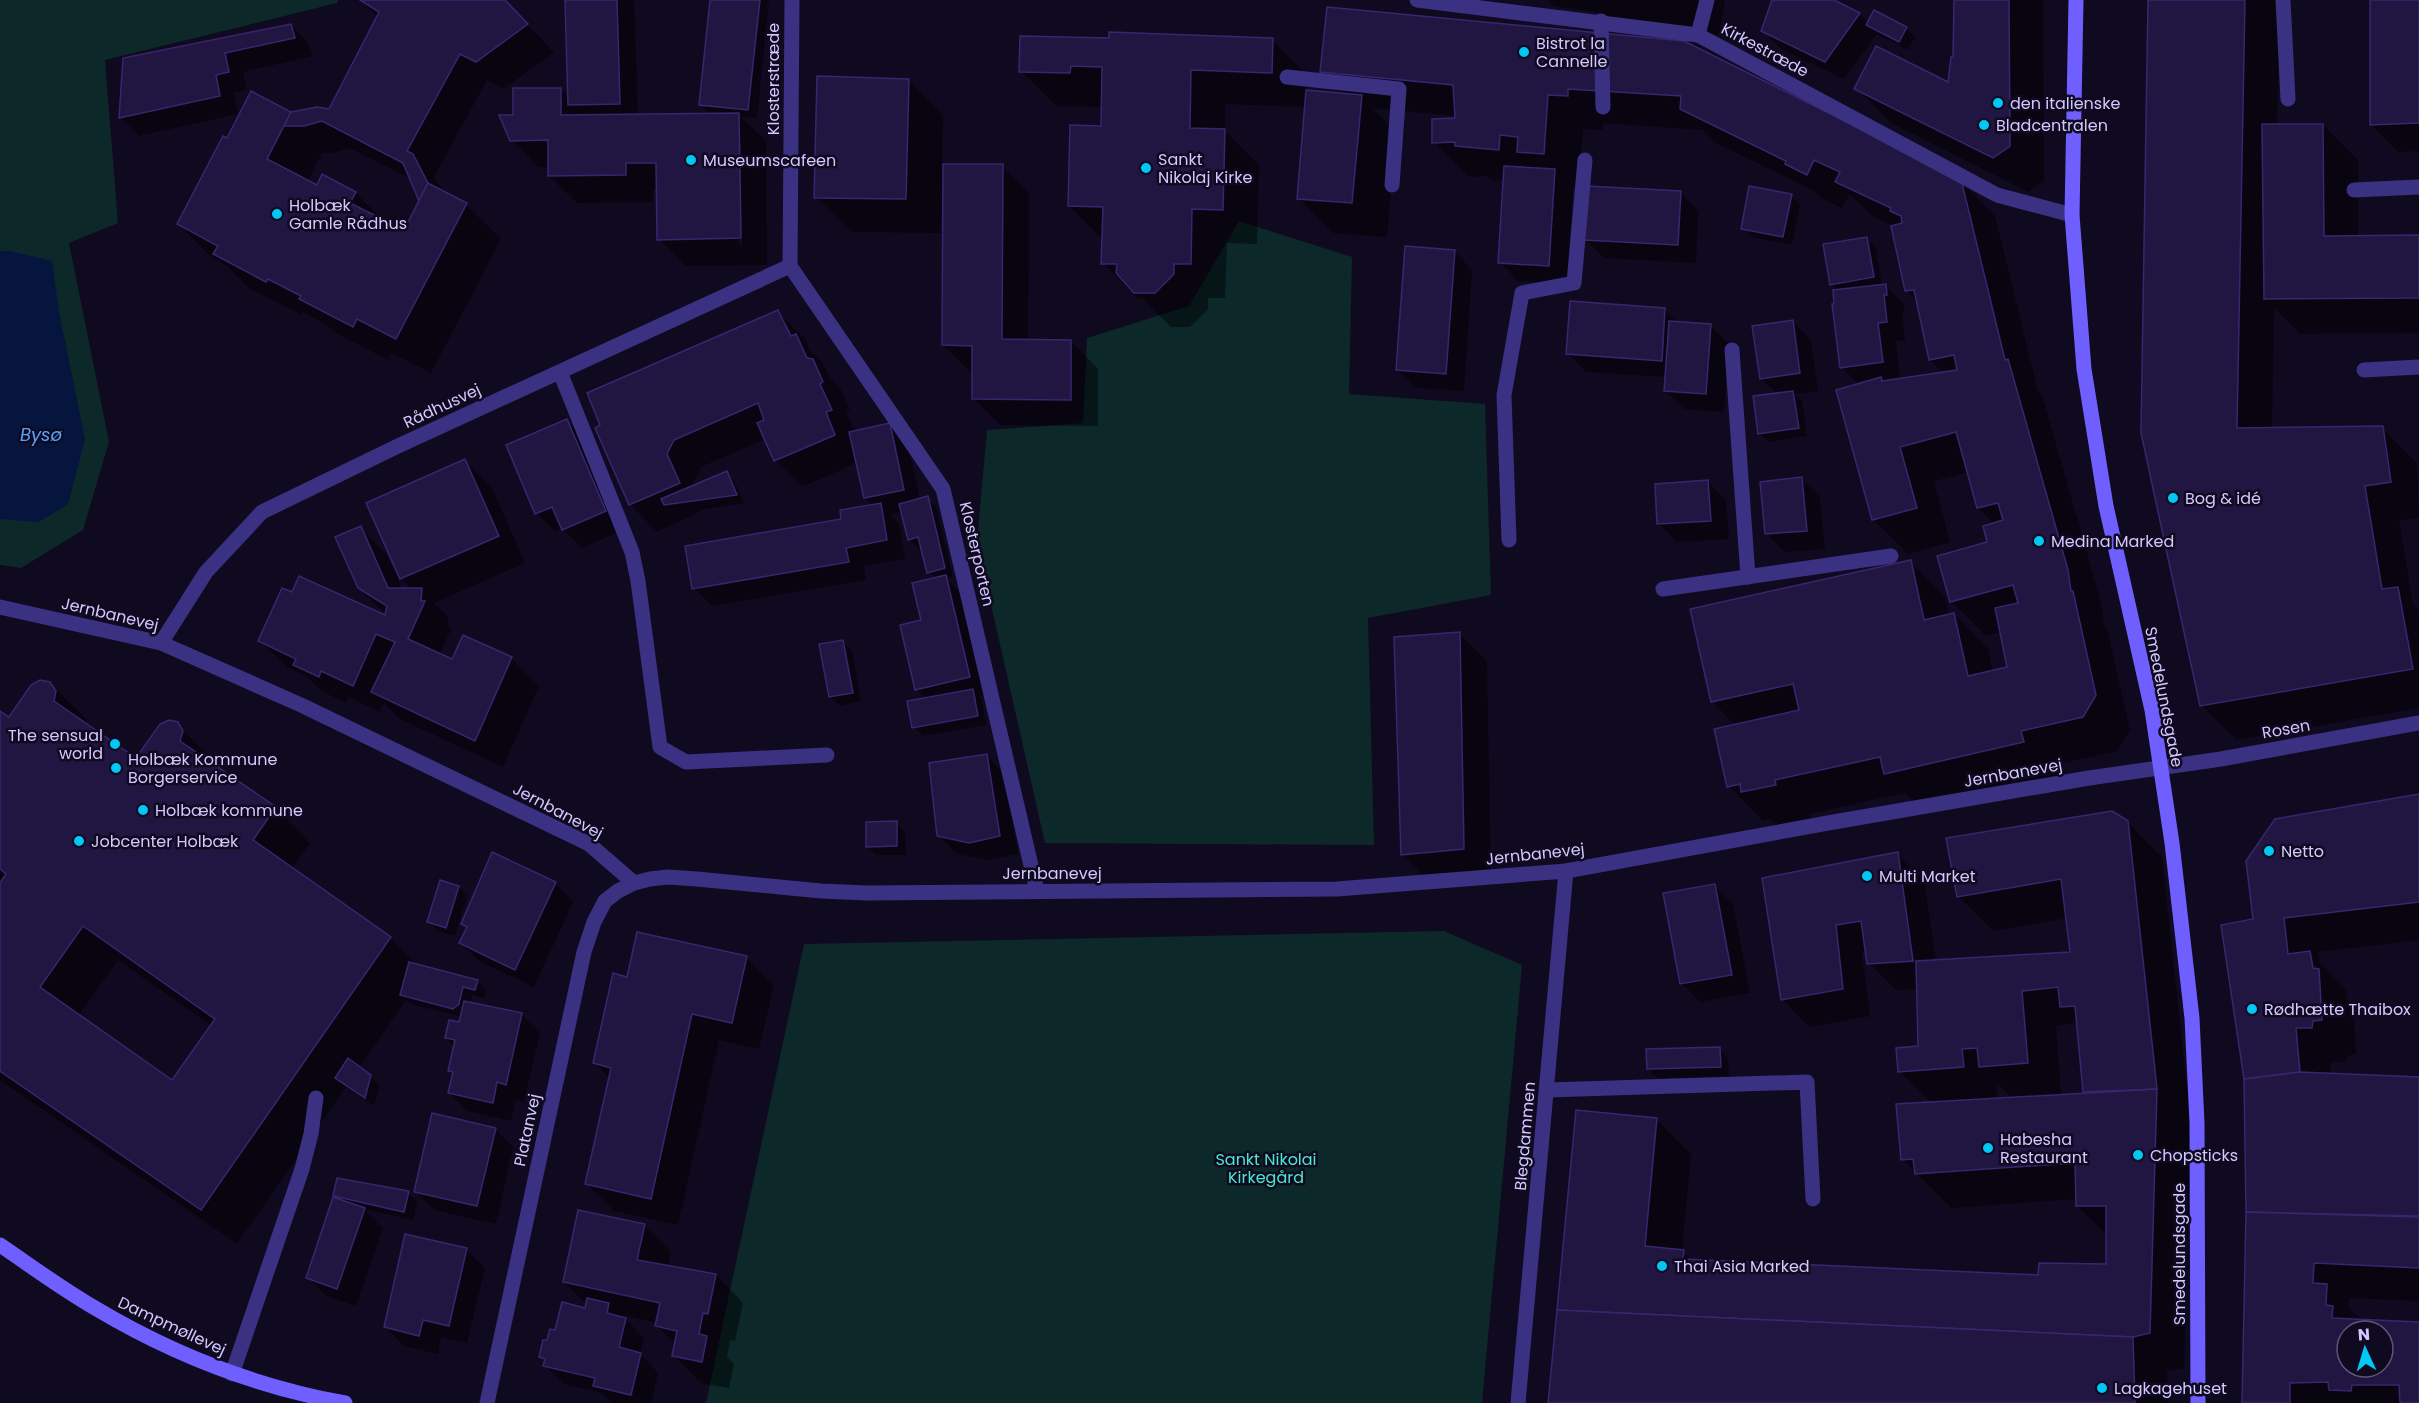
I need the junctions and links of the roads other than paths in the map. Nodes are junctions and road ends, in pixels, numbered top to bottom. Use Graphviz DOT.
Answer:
graph roads {
  1 [pos="792,0"];
  2 [pos="1417,0"];
  3 [pos="1707,0"];
  4 [pos="2076,0"];
  5 [pos="2283,0"];
  6 [pos="1447,2"];
  7 [pos="1601,21"];
  8 [pos="1698,35"];
  9 [pos="1287,77"];
  10 [pos="2288,99"];
  11 [pos="1603,107"];
  12 [pos="1585,160"];
  13 [pos="1392,185"];
  14 [pos="2419,187"];
  15 [pos="2354,190"];
  16 [pos="2072,214"];
  17 [pos="790,267"];
  18 [pos="1732,350"];
  19 [pos="2419,367"];
  20 [pos="2364,370"];
  21 [pos="560,372"];
  22 [pos="1509,540"];
  23 [pos="1891,556"];
  24 [pos="1748,577"];
  25 [pos="1663,589"];
  26 [pos="0,607"];
  27 [pos="161,643"];
  28 [pos="2419,723"];
  29 [pos="827,755"];
  30 [pos="2160,768"];
  31 [pos="1566,871"];
  32 [pos="634,883"];
  33 [pos="1037,891"];
  34 [pos="1547,1090"];
  35 [pos="316,1098"];
  36 [pos="1813,1200"];
  37 [pos="0,1245"];
  38 [pos="232,1374"];
  39 [pos="345,1403"];
  40 [pos="487,1403"];
  41 [pos="1518,1403"];
  42 [pos="2198,1403"];
  1 -- 17 [label="street, Klosterstræde"];
  2 -- 6 [label="street, Kirkestræde"];
  3 -- 8 [label="street"];
  4 -- 16 [label="street, Smedelundsgade"];
  5 -- 10 [label="street"];
  6 -- 7 [label="street, Kirkestræde"];
  7 -- 8 [label="street, Kirkestræde"];
  7 -- 11 [label="street"];
  8 -- 16 [label="street, Kirkestræde"];
  9 -- 13 [label="street"];
  12 -- 22 [label="street"];
  14 -- 15 [label="street"];
  16 -- 30 [label="street, Smedelundsgade"];
  17 -- 21 [label="street, Rådhusvej"];
  17 -- 33 [label="street, Klosterporten"];
  18 -- 24 [label="street"];
  19 -- 20 [label="street"];
  21 -- 27 [label="street, Rådhusvej"];
  21 -- 29 [label="street"];
  23 -- 24 [label="street"];
  24 -- 25 [label="street"];
  26 -- 27 [label="street, Jernbanevej"];
  27 -- 32 [label="street, Jernbanevej"];
  28 -- 30 [label="street, Rosen"];
  30 -- 31 [label="street, Jernbanevej"];
  30 -- 42 [label="street, Smedelundsgade"];
  31 -- 33 [label="street, Jernbanevej"];
  31 -- 34 [label="street, Blegdammen"];
  32 -- 33 [label="street, Jernbanevej"];
  32 -- 40 [label="street, Platanvej"];
  34 -- 36 [label="street"];
  34 -- 41 [label="street, Blegdammen"];
  35 -- 38 [label="street"];
  37 -- 38 [label="street, Dampmøllevej"];
  38 -- 39 [label="street, Dampmøllevej"];
}
